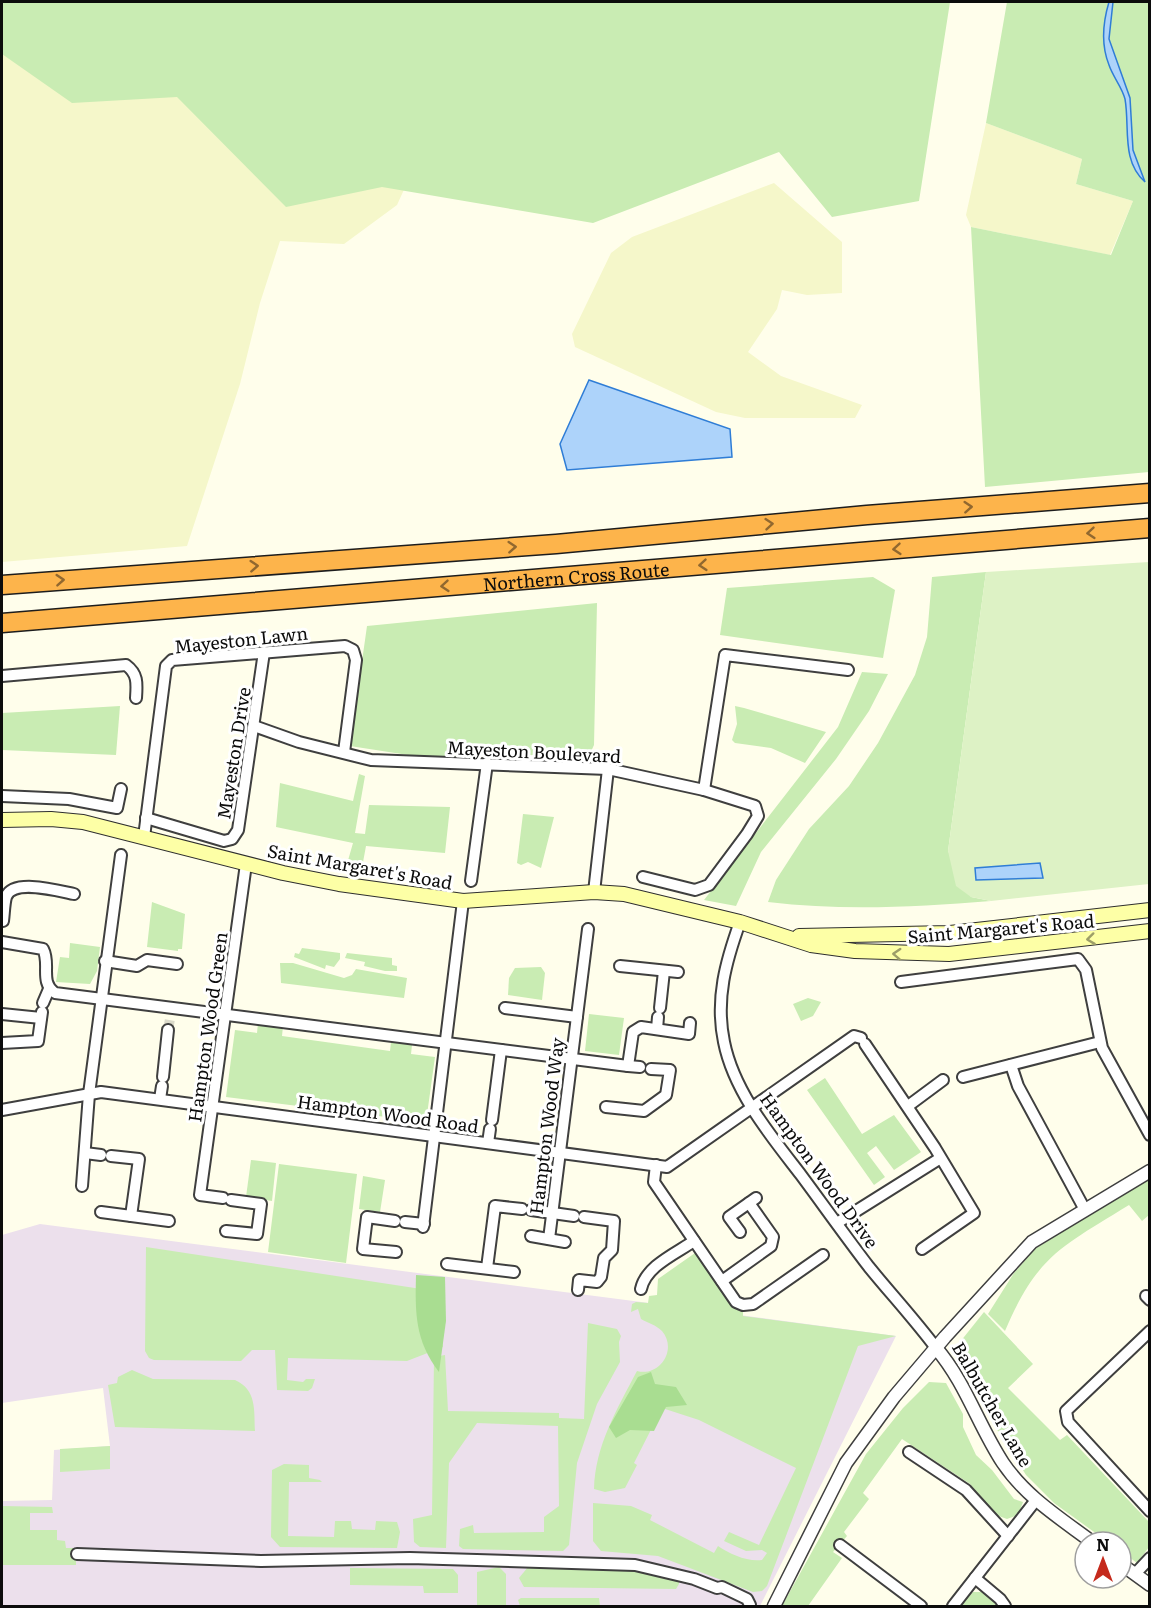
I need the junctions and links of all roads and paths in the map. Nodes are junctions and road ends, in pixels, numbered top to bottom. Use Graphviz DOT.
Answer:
graph roads {
  1 [pos="1149,493"];
  2 [pos="1149,528"];
  3 [pos="2,585"];
  4 [pos="2,623"];
  5 [pos="264,652"];
  6 [pos="848,670"];
  7 [pos="2,675"];
  8 [pos="136,698"];
  9 [pos="254,726"];
  10 [pos="344,752"];
  11 [pos="487,763"];
  12 [pos="608,769"];
  13 [pos="121,789"];
  14 [pos="704,790"];
  15 [pos="2,796"];
  16 [pos="146,818"];
  17 [pos="2,820"];
  18 [pos="144,837"];
  19 [pos="121,855"];
  20 [pos="246,864"];
  21 [pos="643,877"];
  22 [pos="471,881"];
  23 [pos="594,892"];
  24 [pos="74,894"];
  25 [pos="463,902"];
  26 [pos="1149,910"];
  27 [pos="740,922"];
  28 [pos="588,929"];
  29 [pos="1149,931"];
  30 [pos="2,933"];
  31 [pos="940,933"];
  32 [pos="785,935"];
  33 [pos="941,954"];
  34 [pos="105,961"];
  35 [pos="177,964"];
  36 [pos="620,966"];
  37 [pos="664,970"];
  38 [pos="678,972"];
  39 [pos="901,982"];
  40 [pos="49,989"];
  41 [pos="100,998"];
  42 [pos="505,1008"];
  43 [pos="42,1011"];
  44 [pos="225,1013"];
  45 [pos="2,1014"];
  46 [pos="577,1017"];
  47 [pos="170,1019"];
  48 [pos="690,1023"];
  49 [pos="657,1029"];
  50 [pos="1100,1042"];
  51 [pos="2,1043"];
  52 [pos="446,1043"];
  53 [pos="501,1050"];
  54 [pos="571,1059"];
  55 [pos="1011,1065"];
  56 [pos="628,1066"];
  57 [pos="963,1077"];
  58 [pos="943,1080"];
  59 [pos="89,1094"];
  60 [pos="160,1100"];
  61 [pos="213,1106"];
  62 [pos="908,1106"];
  63 [pos="606,1107"];
  64 [pos="753,1108"];
  65 [pos="2,1110"];
  66 [pos="1149,1135"];
  67 [pos="435,1136"];
  68 [pos="489,1143"];
  69 [pos="85,1153"];
  70 [pos="559,1153"];
  71 [pos="939,1159"];
  72 [pos="656,1166"];
  73 [pos="1149,1172"];
  74 [pos="82,1186"];
  75 [pos="1084,1208"];
  76 [pos="101,1212"];
  77 [pos="552,1213"];
  78 [pos="131,1216"];
  79 [pos="169,1221"];
  80 [pos="837,1223"];
  81 [pos="225,1230"];
  82 [pos="740,1232"];
  83 [pos="531,1236"];
  84 [pos="549,1239"];
  85 [pos="694,1241"];
  86 [pos="565,1242"];
  87 [pos="922,1249"];
  88 [pos="396,1252"];
  89 [pos="823,1255"];
  90 [pos="447,1264"];
  91 [pos="487,1269"];
  92 [pos="514,1272"];
  93 [pos="722,1281"];
  94 [pos="641,1289"];
  95 [pos="578,1290"];
  96 [pos="1147,1338"];
  97 [pos="936,1348"];
  98 [pos="909,1452"];
  99 [pos="1036,1500"];
  100 [pos="1149,1511"];
  101 [pos="1076,1530"];
  102 [pos="1008,1536"];
  103 [pos="840,1545"];
  104 [pos="77,1554"];
  105 [pos="1149,1558"];
  106 [pos="1135,1574"];
  107 [pos="975,1578"];
  108 [pos="1149,1585"];
  109 [pos="752,1606"];
  110 [pos="774,1606"];
  111 [pos="921,1606"];
  112 [pos="953,1606"];
  113 [pos="1005,1606"];
  3 -- 1 [label="highway, Northern Cross Route, one-way"];
  2 -- 4 [label="highway, Northern Cross Route, one-way"];
  5 -- 9 [label="street, Mayeston Drive"];
  5 -- 10 [label="street, Mayeston Lawn"];
  5 -- 16 [label="street, Mayeston Lawn"];
  6 -- 14 [label="street"];
  7 -- 8 [label="street"];
  9 -- 10 [label="street, Mayeston Boulevard"];
  9 -- 16 [label="street, Mayeston Drive"];
  10 -- 11 [label="street, Mayeston Boulevard"];
  11 -- 12 [label="street, Mayeston Boulevard"];
  11 -- 22 [label="street"];
  12 -- 14 [label="street, Mayeston Boulevard"];
  12 -- 23 [label="street"];
  13 -- 15 [label="street"];
  14 -- 21 [label="street, Mayeston Boulevard"];
  16 -- 18 [label="street, Mayeston Lawn"];
  17 -- 18 [label="main road, Saint Margaret's Road"];
  18 -- 20 [label="main road, Saint Margaret's Road"];
  19 -- 34 [label="street"];
  20 -- 25 [label="main road, Saint Margaret's Road"];
  20 -- 44 [label="street, Hampton Wood Green"];
  23 -- 25 [label="main road, Saint Margaret's Road"];
  23 -- 27 [label="main road, Saint Margaret's Road"];
  24 -- 30 [label="street"];
  25 -- 52 [label="street"];
  26 -- 31 [label="main road, Saint Margaret's Road"];
  27 -- 32 [label="main road, Saint Margaret's Road"];
  27 -- 64 [label="street, Hampton Wood Drive"];
  28 -- 46 [label="street, Hampton Wood Way"];
  29 -- 33 [label="main road, Saint Margaret's Road, one-way"];
  30 -- 40 [label="street"];
  31 -- 32 [label="main road, Saint Margaret's Road"];
  31 -- 33 [label="main road"];
  33 -- 32 [label="main road, Saint Margaret's Road, one-way"];
  34 -- 35 [label="street"];
  34 -- 41 [label="street"];
  36 -- 37 [label="street"];
  37 -- 38 [label="street"];
  37 -- 49 [label="street"];
  39 -- 50 [label="street"];
  40 -- 41 [label="street"];
  40 -- 43 [label="street"];
  41 -- 47 [label="street"];
  41 -- 59 [label="street"];
  42 -- 46 [label="street"];
  43 -- 45 [label="street"];
  43 -- 51 [label="street"];
  44 -- 47 [label="street"];
  44 -- 52 [label="street"];
  44 -- 61 [label="street, Hampton Wood Green"];
  46 -- 54 [label="street, Hampton Wood Way"];
  47 -- 60 [label="street"];
  48 -- 49 [label="street"];
  49 -- 56 [label="street"];
  50 -- 55 [label="street"];
  50 -- 66 [label="street"];
  52 -- 53 [label="street"];
  52 -- 67 [label="street"];
  53 -- 54 [label="street"];
  53 -- 68 [label="street"];
  54 -- 56 [label="street"];
  54 -- 70 [label="street, Hampton Wood Way"];
  55 -- 57 [label="street"];
  55 -- 75 [label="street"];
  56 -- 63 [label="street"];
  58 -- 62 [label="street"];
  59 -- 60 [label="street, Hampton Wood Road"];
  59 -- 65 [label="street, Hampton Wood Road"];
  59 -- 69 [label="street"];
  60 -- 61 [label="street, Hampton Wood Road"];
  61 -- 67 [label="street, Hampton Wood Road"];
  61 -- 81 [label="street, Hampton Wood Green"];
  62 -- 64 [label="street, Hampton Wood Road"];
  62 -- 71 [label="street"];
  64 -- 72 [label="street, Hampton Wood Road"];
  64 -- 80 [label="street, Hampton Wood Drive"];
  67 -- 68 [label="street, Hampton Wood Road"];
  67 -- 88 [label="street"];
  68 -- 70 [label="street, Hampton Wood Road"];
  69 -- 74 [label="street"];
  69 -- 78 [label="street"];
  70 -- 72 [label="street, Hampton Wood Road"];
  70 -- 77 [label="street, Hampton Wood Way"];
  71 -- 80 [label="street"];
  71 -- 87 [label="street"];
  72 -- 85 [label="street"];
  73 -- 75 [label="street, Balbutcher Lane"];
  75 -- 97 [label="street, Balbutcher Lane"];
  76 -- 78 [label="street"];
  77 -- 84 [label="street, Hampton Wood Way"];
  77 -- 91 [label="street"];
  77 -- 95 [label="street"];
  78 -- 79 [label="street"];
  80 -- 97 [label="street, Hampton Wood Drive"];
  82 -- 93 [label="street"];
  83 -- 84 [label="street"];
  84 -- 86 [label="street"];
  85 -- 93 [label="street"];
  85 -- 94 [label="street"];
  89 -- 93 [label="street"];
  90 -- 91 [label="street"];
  91 -- 92 [label="street"];
  96 -- 100 [label="street"];
  97 -- 99 [label="street, Balbutcher Lane"];
  97 -- 110 [label="street"];
  98 -- 102 [label="street"];
  99 -- 101 [label="street, Balbutcher Lane"];
  99 -- 102 [label="street"];
  102 -- 107 [label="street"];
  103 -- 111 [label="street"];
  104 -- 109 [label="street"];
  105 -- 106 [label="street"];
  106 -- 108 [label="street"];
  107 -- 112 [label="street"];
  107 -- 113 [label="street"];
}
